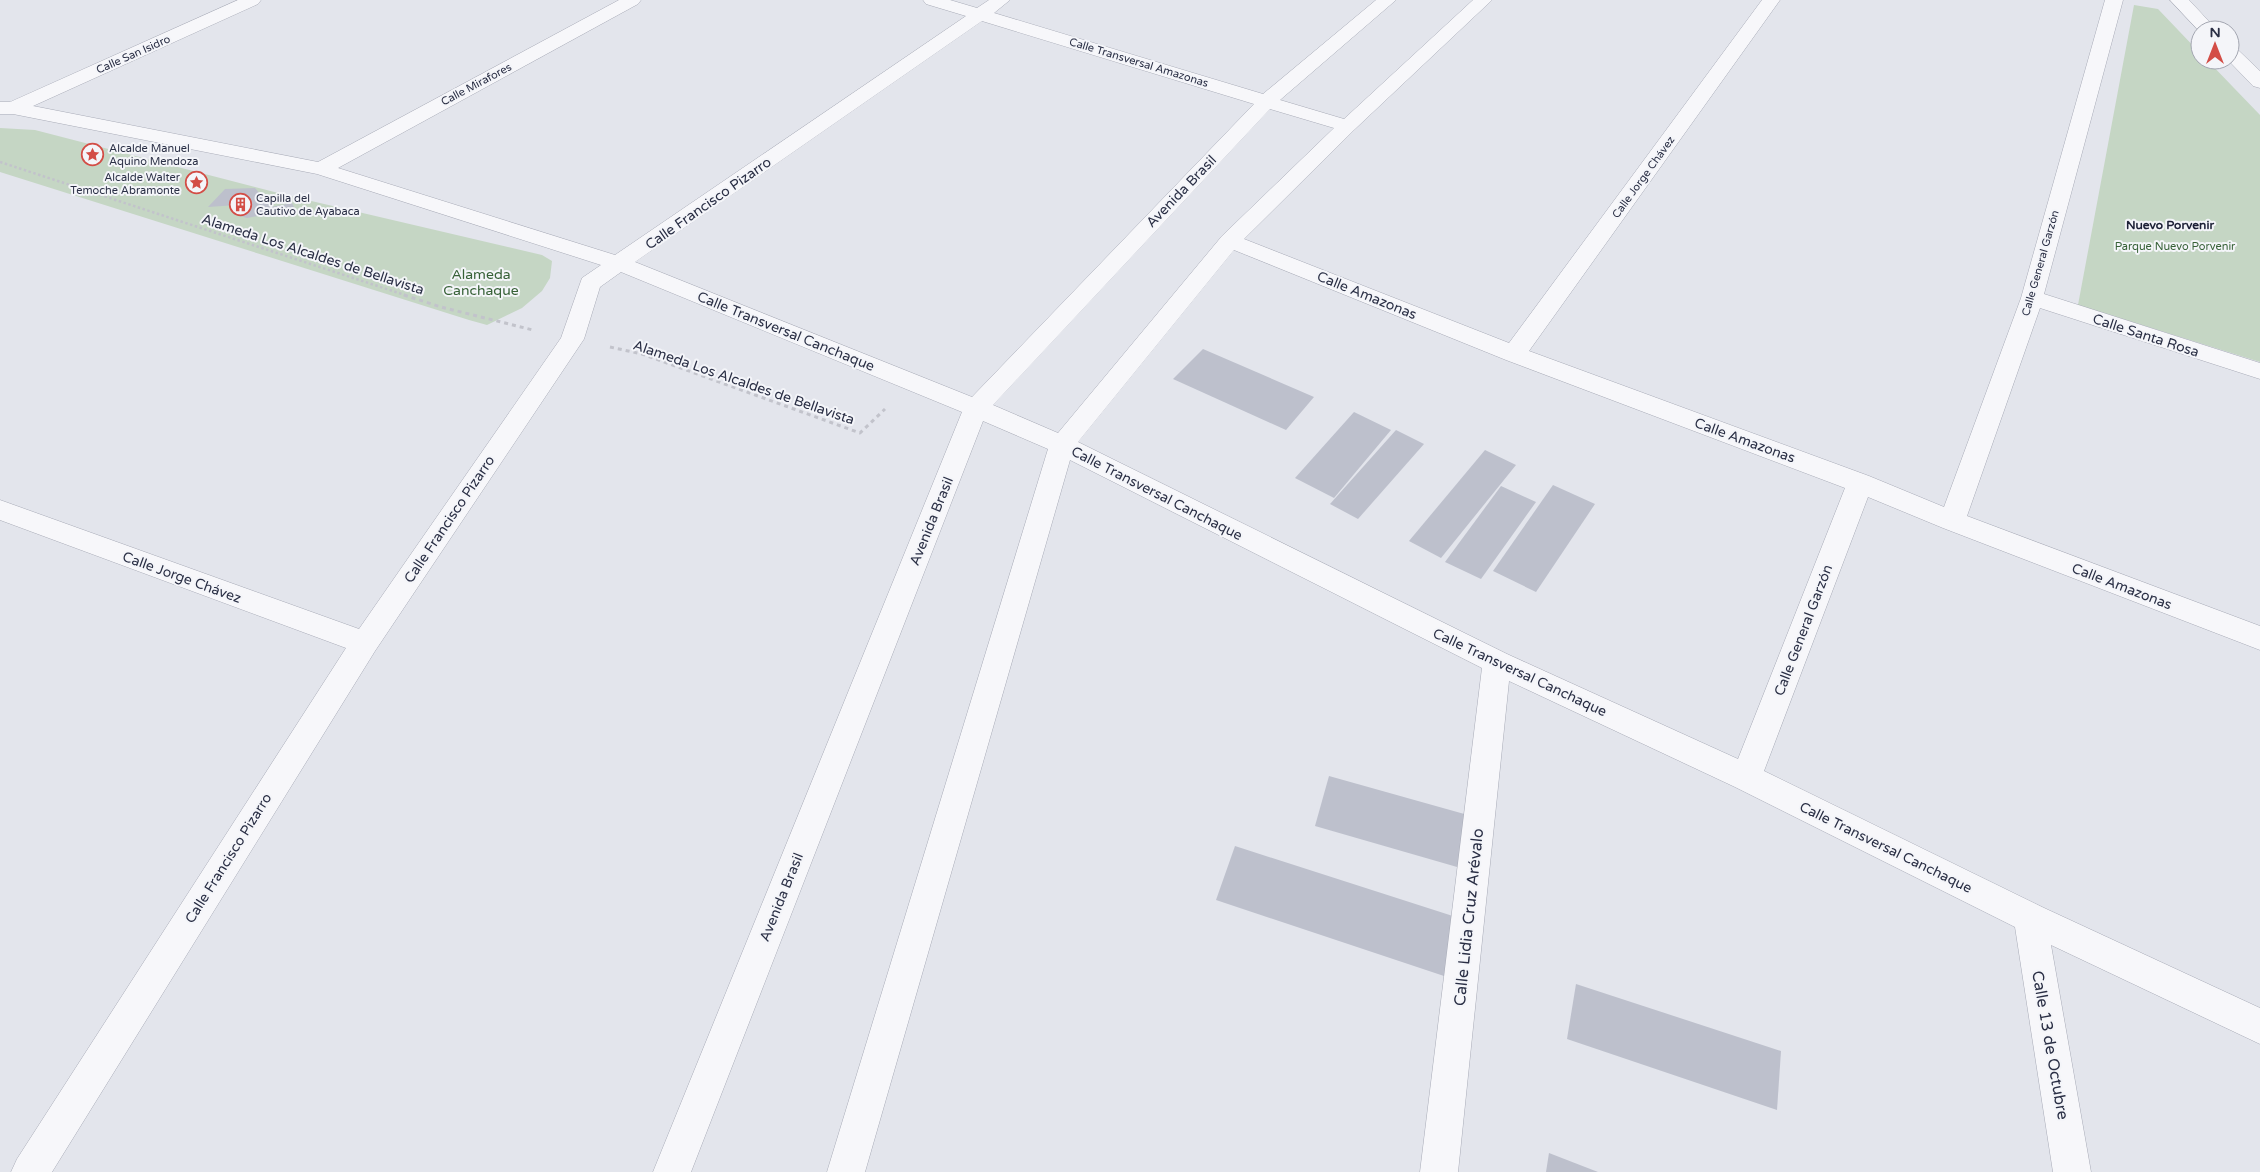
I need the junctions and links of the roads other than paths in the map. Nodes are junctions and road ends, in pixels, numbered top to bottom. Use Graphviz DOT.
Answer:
graph roads {
  1 [pos="252,0"];
  2 [pos="632,0"];
  3 [pos="932,0"];
  4 [pos="1001,0"];
  5 [pos="1387,0"];
  6 [pos="1483,0"];
  7 [pos="1771,0"];
  8 [pos="2114,0"];
  9 [pos="2179,0"];
  10 [pos="978,15"];
  11 [pos="2198,20"];
  12 [pos="2240,62"];
  13 [pos="2260,82"];
  14 [pos="1268,100"];
  15 [pos="7,108"];
  16 [pos="1347,126"];
  17 [pos="321,169"];
  18 [pos="1230,241"];
  19 [pos="620,264"];
  20 [pos="2032,298"];
  21 [pos="1514,354"];
  22 [pos="2260,371"];
  23 [pos="976,408"];
  24 [pos="1062,445"];
  25 [pos="1860,483"];
  26 [pos="0,510"];
  27 [pos="1952,522"];
  28 [pos="2260,638"];
  29 [pos="365,643"];
  30 [pos="1497,662"];
  31 [pos="1746,777"];
  32 [pos="2030,918"];
  33 [pos="2260,1026"];
  34 [pos="30,1172"];
  35 [pos="672,1172"];
  36 [pos="846,1172"];
  37 [pos="1439,1172"];
  38 [pos="2072,1172"];
  1 -- 15 [label="street, Calle San Isidro"];
  2 -- 17 [label="street, Calle Mirafores"];
  3 -- 10 [label="street, Calle Transversal Amazonas"];
  4 -- 10 [label="street, Calle Francisco Pizarro"];
  5 -- 14 [label="street, Avenida Brasil"];
  6 -- 16 [label="street"];
  7 -- 21 [label="street, Calle Jorge Chávez"];
  8 -- 20 [label="street, Calle General Garzón"];
  9 -- 11 [label="street"];
  10 -- 14 [label="street, Calle Transversal Amazonas"];
  10 -- 19 [label="street, Calle Francisco Pizarro"];
  12 -- 13 [label="street"];
  14 -- 16 [label="street, Calle Transversal Amazonas"];
  14 -- 23 [label="street, Avenida Brasil"];
  15 -- 17 [label="street, Calle Transversal Canchaque"];
  16 -- 18 [label="street"];
  17 -- 19 [label="street, Calle Transversal Canchaque"];
  18 -- 21 [label="street, Calle Amazonas"];
  18 -- 24 [label="street"];
  19 -- 23 [label="street, Calle Transversal Canchaque"];
  19 -- 29 [label="street, Calle Francisco Pizarro"];
  20 -- 22 [label="street, Calle Santa Rosa"];
  20 -- 27 [label="street, Calle General Garzón"];
  21 -- 25 [label="street, Calle Amazonas"];
  23 -- 24 [label="street, Calle Transversal Canchaque"];
  23 -- 35 [label="street, Avenida Brasil"];
  24 -- 30 [label="street, Calle Transversal Canchaque"];
  24 -- 36 [label="street"];
  25 -- 27 [label="street, Calle Amazonas"];
  25 -- 31 [label="street, Calle General Garzón"];
  26 -- 29 [label="street, Calle Jorge Chávez"];
  27 -- 28 [label="street, Calle Amazonas"];
  29 -- 34 [label="street, Calle Francisco Pizarro"];
  30 -- 31 [label="street, Calle Transversal Canchaque"];
  30 -- 37 [label="street, Calle Lidia Cruz Arévalo"];
  31 -- 32 [label="street, Calle Transversal Canchaque"];
  32 -- 33 [label="street, Calle Transversal Canchaque"];
  32 -- 38 [label="street, Calle 13 de Octubre"];
}
